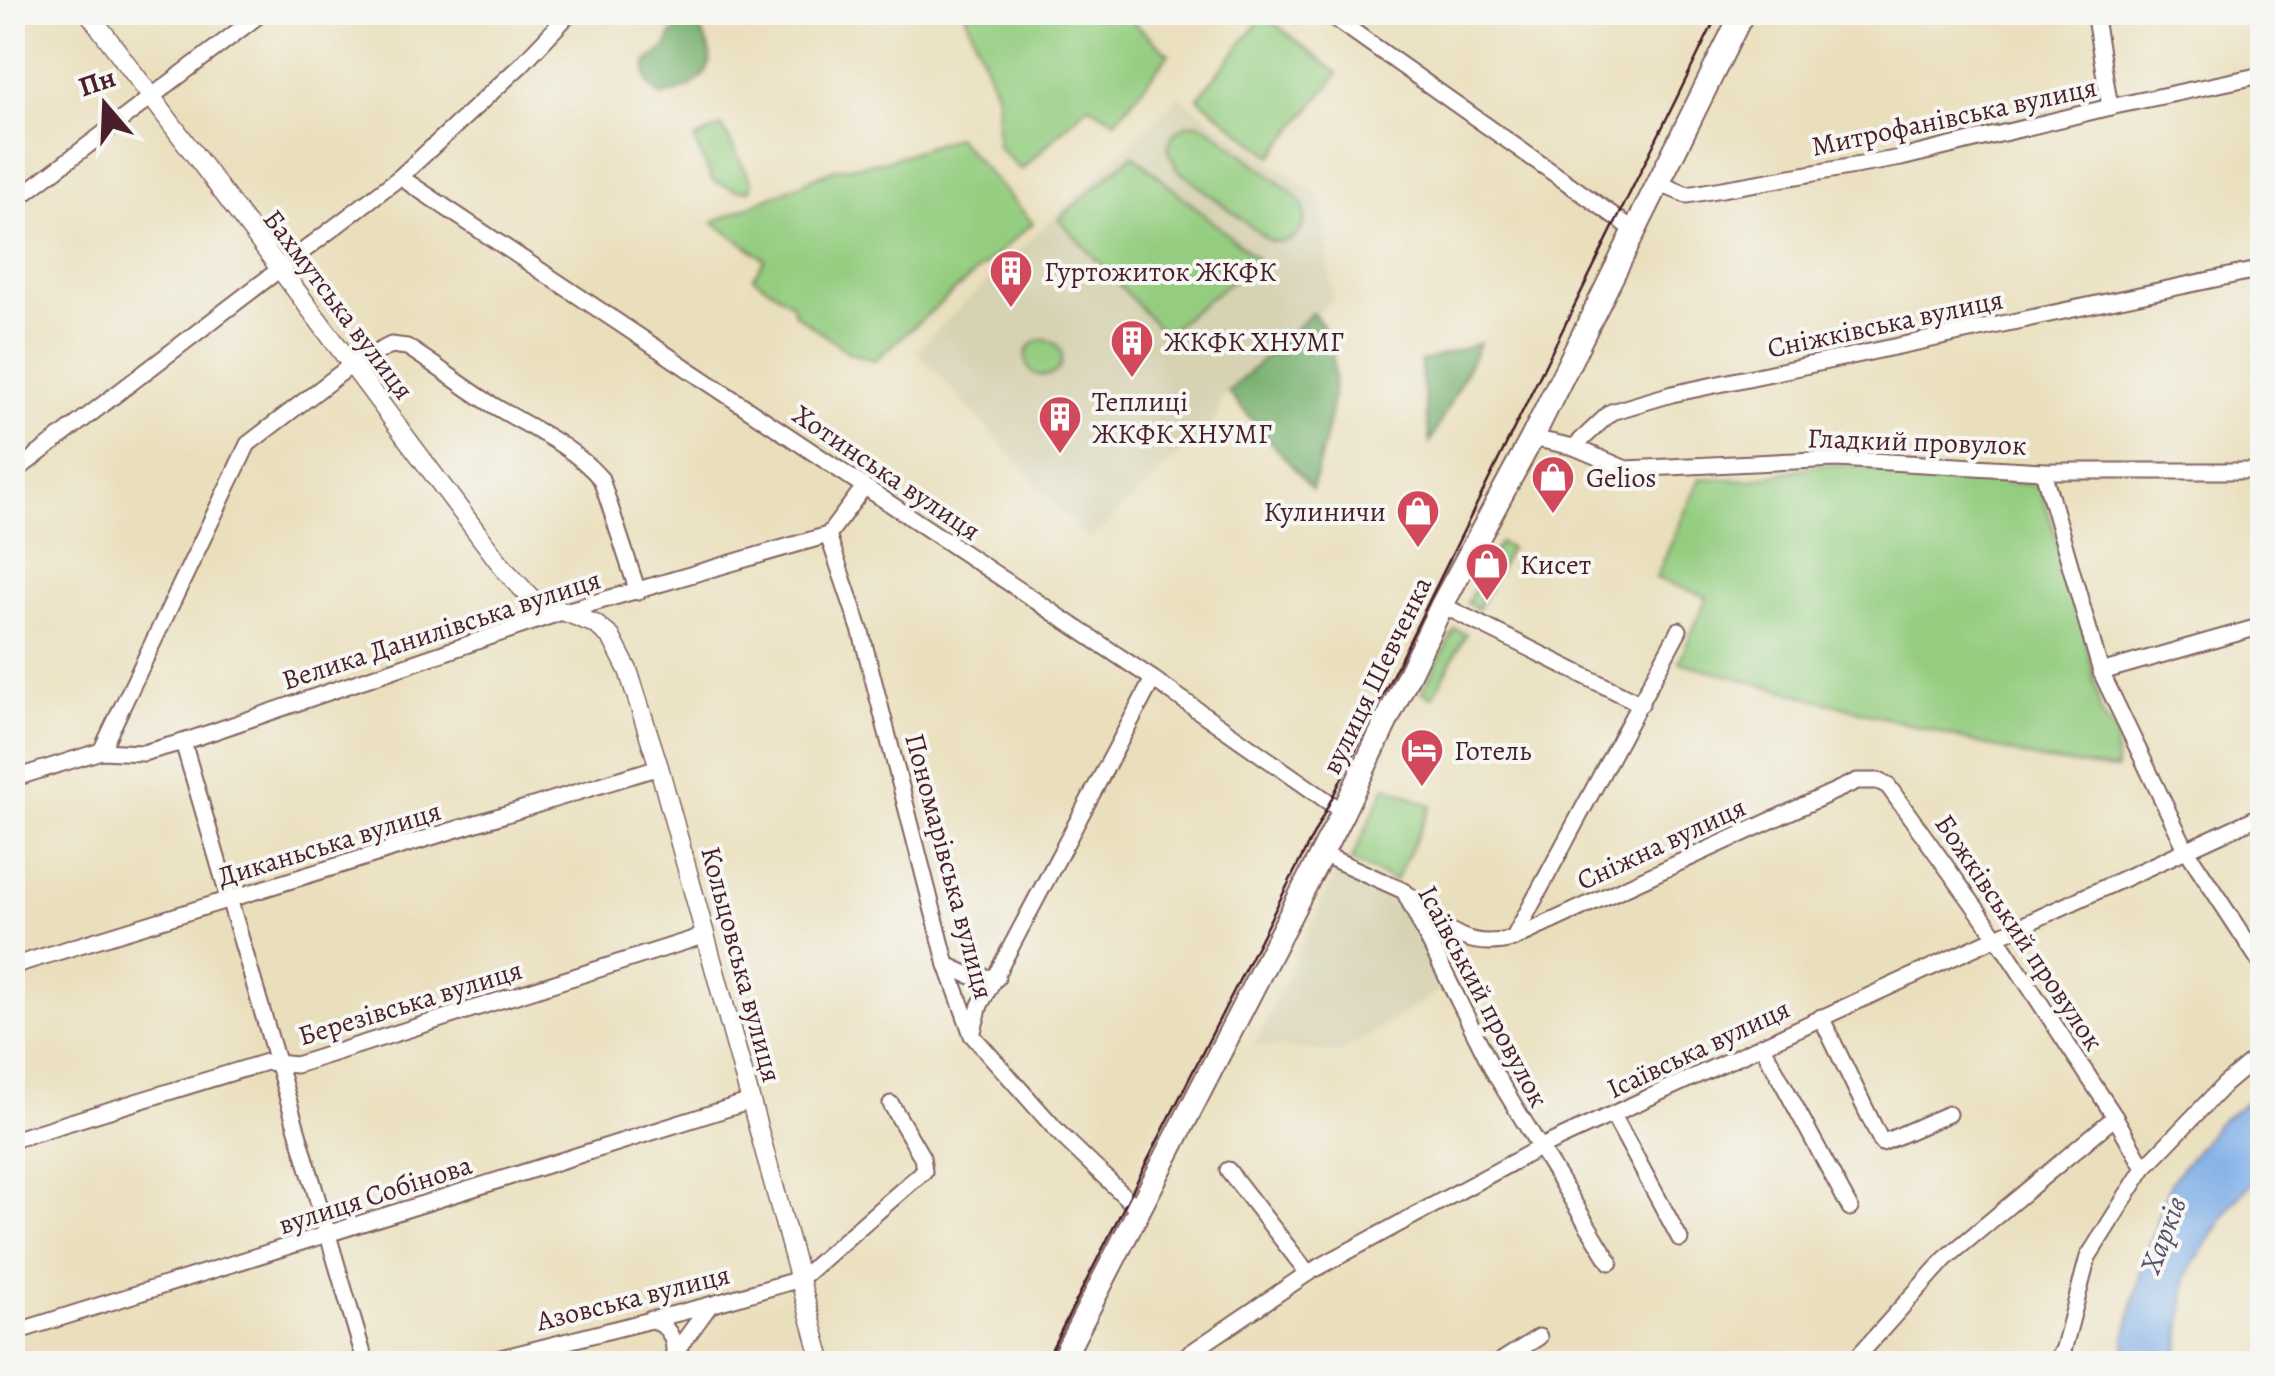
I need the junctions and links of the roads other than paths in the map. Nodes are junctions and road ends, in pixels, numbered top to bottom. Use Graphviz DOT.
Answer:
graph roads {
  1 [pos="88,12"];
  2 [pos="263,12"];
  3 [pos="571,12"];
  4 [pos="1326,12"];
  5 [pos="1743,12"];
  6 [pos="2094,12"];
  7 [pos="2262,75"];
  8 [pos="152,96"];
  9 [pos="2110,108"];
  10 [pos="400,177"];
  11 [pos="1658,184"];
  12 [pos="12,203"];
  13 [pos="1634,230"];
  14 [pos="279,270"];
  15 [pos="2262,270"];
  16 [pos="350,366"];
  17 [pos="1532,438"];
  18 [pos="1574,447"];
  19 [pos="2043,471"];
  20 [pos="2262,471"];
  21 [pos="12,474"];
  22 [pos="864,487"];
  23 [pos="828,535"];
  24 [pos="638,592"];
  25 [pos="1442,605"];
  26 [pos="562,612"];
  27 [pos="2262,626"];
  28 [pos="1679,630"];
  29 [pos="2101,672"];
  30 [pos="1153,679"];
  31 [pos="1641,704"];
  32 [pos="183,742"];
  33 [pos="101,750"];
  34 [pos="659,767"];
  35 [pos="12,779"];
  36 [pos="1878,781"];
  37 [pos="1342,812"];
  38 [pos="2262,814"];
  39 [pos="2186,849"];
  40 [pos="1320,854"];
  41 [pos="1404,891"];
  42 [pos="228,900"];
  43 [pos="1533,902"];
  44 [pos="1547,924"];
  45 [pos="706,935"];
  46 [pos="1996,936"];
  47 [pos="1513,939"];
  48 [pos="1463,940"];
  49 [pos="2262,964"];
  50 [pos="12,966"];
  51 [pos="946,966"];
  52 [pos="1442,966"];
  53 [pos="997,978"];
  54 [pos="1821,1018"];
  55 [pos="972,1035"];
  56 [pos="1762,1045"];
  57 [pos="2262,1053"];
  58 [pos="277,1063"];
  59 [pos="751,1101"];
  60 [pos="891,1104"];
  61 [pos="1948,1114"];
  62 [pos="1614,1115"];
  63 [pos="2115,1117"];
  64 [pos="12,1140"];
  65 [pos="1539,1148"];
  66 [pos="2144,1168"];
  67 [pos="1228,1170"];
  68 [pos="1850,1208"];
  69 [pos="1140,1211"];
  70 [pos="329,1235"];
  71 [pos="1680,1239"];
  72 [pos="1610,1262"];
  73 [pos="1308,1273"];
  74 [pos="800,1278"];
  75 [pos="710,1305"];
  76 [pos="651,1320"];
  77 [pos="12,1333"];
  78 [pos="1538,1336"];
  79 [pos="671,1359"];
  80 [pos="366,1364"];
  81 [pos="477,1364"];
  82 [pos="823,1364"];
  83 [pos="1060,1364"];
  84 [pos="1174,1364"];
  85 [pos="1496,1364"];
  86 [pos="1850,1364"];
  87 [pos="2052,1364"];
  1 -- 8 [label="street, Бахмутська вулиця"];
  2 -- 8 [label="street"];
  3 -- 10 [label="street"];
  4 -- 13 [label="street"];
  5 -- 11 [label="main road, вулиця Шевченка"];
  6 -- 9 [label="street"];
  7 -- 9 [label="street, Митрофанівська вулиця"];
  8 -- 12 [label="street"];
  8 -- 14 [label="street, Бахмутська вулиця"];
  9 -- 11 [label="street, Митрофанівська вулиця"];
  10 -- 14 [label="street"];
  10 -- 22 [label="street, Хотинська вулиця"];
  11 -- 13 [label="main road, вулиця Шевченка"];
  13 -- 17 [label="main road, вулиця Шевченка"];
  14 -- 16 [label="street, Бахмутська вулиця"];
  14 -- 21 [label="street"];
  15 -- 18 [label="street, Сніжківська вулиця"];
  16 -- 24 [label="street"];
  16 -- 26 [label="street, Бахмутська вулиця"];
  16 -- 33 [label="street"];
  17 -- 18 [label="street"];
  17 -- 25 [label="main road, вулиця Шевченка"];
  18 -- 19 [label="street, Гладкий провулок"];
  19 -- 20 [label="street, Гладкий провулок"];
  19 -- 29 [label="street"];
  22 -- 23 [label="street"];
  22 -- 30 [label="street, Хотинська вулиця"];
  23 -- 24 [label="street, Велика Данилівська вулиця"];
  23 -- 51 [label="street, Пономарівська вулиця"];
  24 -- 26 [label="street, Велика Данилівська вулиця"];
  25 -- 31 [label="street"];
  25 -- 37 [label="main road, вулиця Шевченка"];
  26 -- 32 [label="street, Велика Данилівська вулиця"];
  26 -- 34 [label="street, Кольцовська вулиця"];
  27 -- 29 [label="street"];
  28 -- 31 [label="street"];
  29 -- 39 [label="street"];
  30 -- 37 [label="street, Хотинська вулиця"];
  30 -- 53 [label="street"];
  31 -- 43 [label="street"];
  32 -- 33 [label="street, Велика Данилівська вулиця"];
  32 -- 42 [label="street"];
  33 -- 35 [label="street, Велика Данилівська вулиця"];
  34 -- 42 [label="street, Диканьська вулиця"];
  34 -- 45 [label="street, Кольцовська вулиця"];
  36 -- 44 [label="street, Сніжна вулиця"];
  36 -- 46 [label="street, Божківський провулок"];
  37 -- 40 [label="main road, вулиця Шевченка"];
  38 -- 39 [label="street, Ісаївська вулиця"];
  39 -- 46 [label="street, Ісаївська вулиця"];
  39 -- 49 [label="street"];
  40 -- 41 [label="street, Ісаївський провулок"];
  40 -- 69 [label="main road, вулиця Шевченка"];
  41 -- 48 [label="street"];
  41 -- 52 [label="street, Ісаївський провулок"];
  42 -- 50 [label="street, Диканьська вулиця"];
  42 -- 58 [label="street"];
  43 -- 44 [label="street"];
  43 -- 47 [label="street"];
  44 -- 47 [label="street, Сніжна вулиця"];
  45 -- 58 [label="street, Березівська вулиця"];
  45 -- 59 [label="street, Кольцовська вулиця"];
  46 -- 54 [label="street, Ісаївська вулиця"];
  46 -- 63 [label="street, Божківський провулок"];
  47 -- 48 [label="street, Сніжна вулиця"];
  48 -- 52 [label="street"];
  51 -- 53 [label="street"];
  51 -- 55 [label="street, Пономарівська вулиця"];
  52 -- 65 [label="street, Ісаївський провулок"];
  53 -- 55 [label="street"];
  54 -- 56 [label="street, Ісаївська вулиця"];
  54 -- 61 [label="street"];
  55 -- 69 [label="street, Пономарівська вулиця"];
  56 -- 62 [label="street, Ісаївська вулиця"];
  56 -- 68 [label="street"];
  57 -- 66 [label="street"];
  58 -- 64 [label="street, Березівська вулиця"];
  58 -- 70 [label="street"];
  59 -- 70 [label="street, вулиця Собінова"];
  59 -- 74 [label="street, Кольцовська вулиця"];
  60 -- 74 [label="street"];
  62 -- 65 [label="street, Ісаївська вулиця"];
  62 -- 71 [label="street"];
  63 -- 66 [label="street, Божківський провулок"];
  63 -- 86 [label="street"];
  65 -- 72 [label="street, Ісаївський провулок"];
  65 -- 73 [label="street, Ісаївська вулиця"];
  66 -- 87 [label="street"];
  67 -- 73 [label="street"];
  69 -- 83 [label="main road, вулиця Шевченка"];
  70 -- 77 [label="street, вулиця Собінова"];
  70 -- 80 [label="street"];
  73 -- 84 [label="street, Ісаївська вулиця"];
  74 -- 75 [label="street, Азовська вулиця"];
  74 -- 82 [label="street, Кольцовська вулиця"];
  75 -- 76 [label="street, Азовська вулиця"];
  75 -- 79 [label="street"];
  76 -- 79 [label="street"];
  76 -- 81 [label="street, Азовська вулиця"];
  78 -- 85 [label="street"];
}
